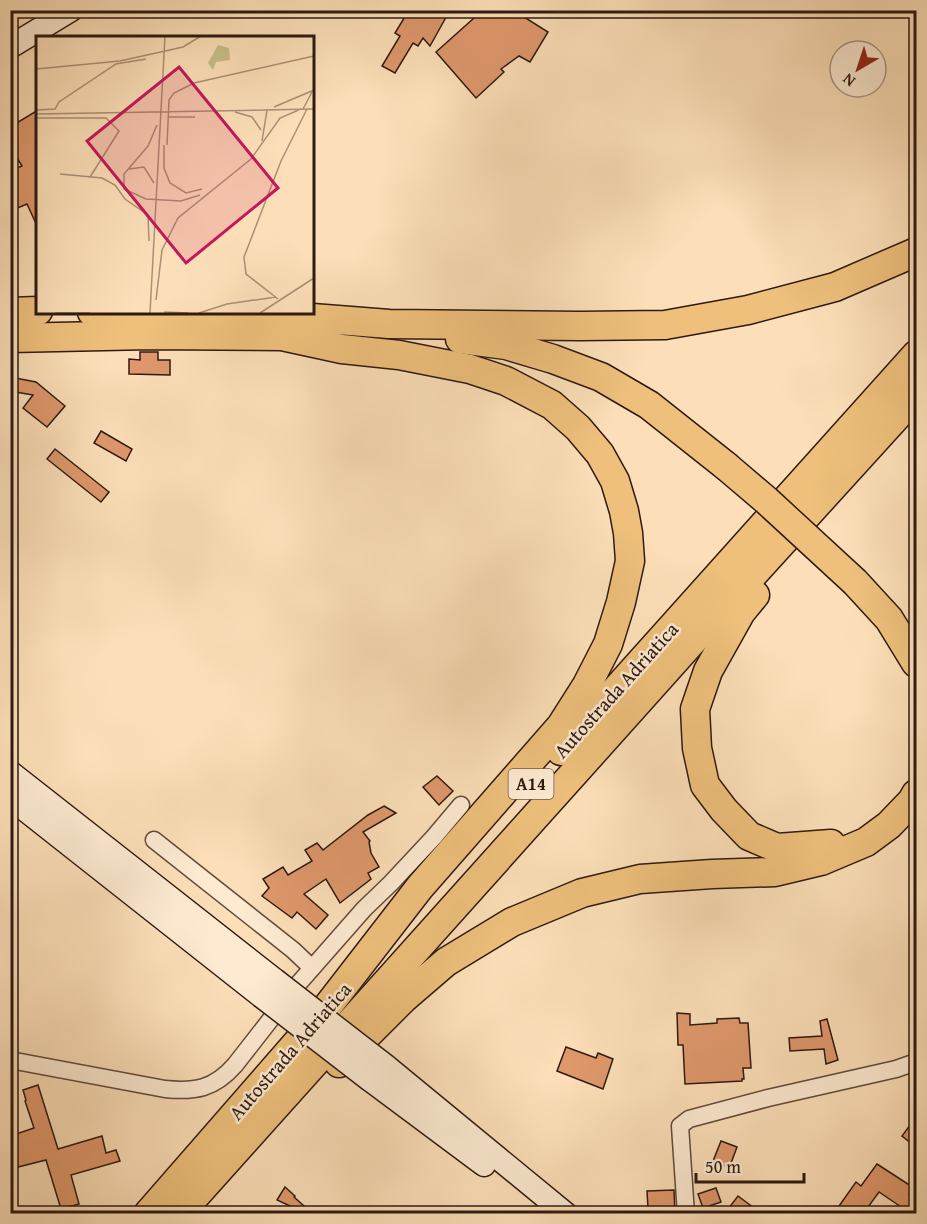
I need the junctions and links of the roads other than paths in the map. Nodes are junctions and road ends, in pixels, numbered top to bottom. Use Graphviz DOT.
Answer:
graph roads {
  1 [pos="71,10"];
  2 [pos="10,47"];
  3 [pos="916,252"];
  4 [pos="36,311"];
  5 [pos="10,312"];
  6 [pos="261,314"];
  7 [pos="387,332"];
  8 [pos="282,336"];
  9 [pos="10,338"];
  10 [pos="916,356"];
  11 [pos="916,397"];
  12 [pos="916,663"];
  13 [pos="10,772"];
  14 [pos="916,794"];
  15 [pos="10,798"];
  16 [pos="461,805"];
  17 [pos="154,840"];
  18 [pos="866,842"];
  19 [pos="312,968"];
  20 [pos="268,988"];
  21 [pos="324,1011"];
  22 [pos="10,1060"];
  23 [pos="916,1062"];
  24 [pos="378,1073"];
  25 [pos="148,1214"];
  26 [pos="179,1214"];
  27 [pos="190,1214"];
  28 [pos="548,1214"];
  29 [pos="566,1214"];
  30 [pos="686,1214"];
  1 -- 2 [label="main road"];
  3 -- 6 [label="highway"];
  4 -- 5 [label="highway"];
  6 -- 7 [label="highway"];
  7 -- 8 [label="highway"];
  7 -- 12 [label="highway, bridge"];
  8 -- 9 [label="highway"];
  8 -- 21 [label="highway"];
  10 -- 21 [label="highway, Autostrada Adriatica / A14"];
  11 -- 18 [label="highway"];
  11 -- 26 [label="highway, Autostrada Adriatica / A14"];
  13 -- 20 [label="main road"];
  14 -- 18 [label="highway"];
  15 -- 20 [label="main road"];
  16 -- 19 [label="street"];
  17 -- 19 [label="street"];
  18 -- 27 [label="highway"];
  19 -- 22 [label="street"];
  20 -- 24 [label="main road, bridge"];
  21 -- 25 [label="highway, Autostrada Adriatica / A14"];
  23 -- 30 [label="street"];
  24 -- 28 [label="main road"];
  24 -- 29 [label="main road"];
}
